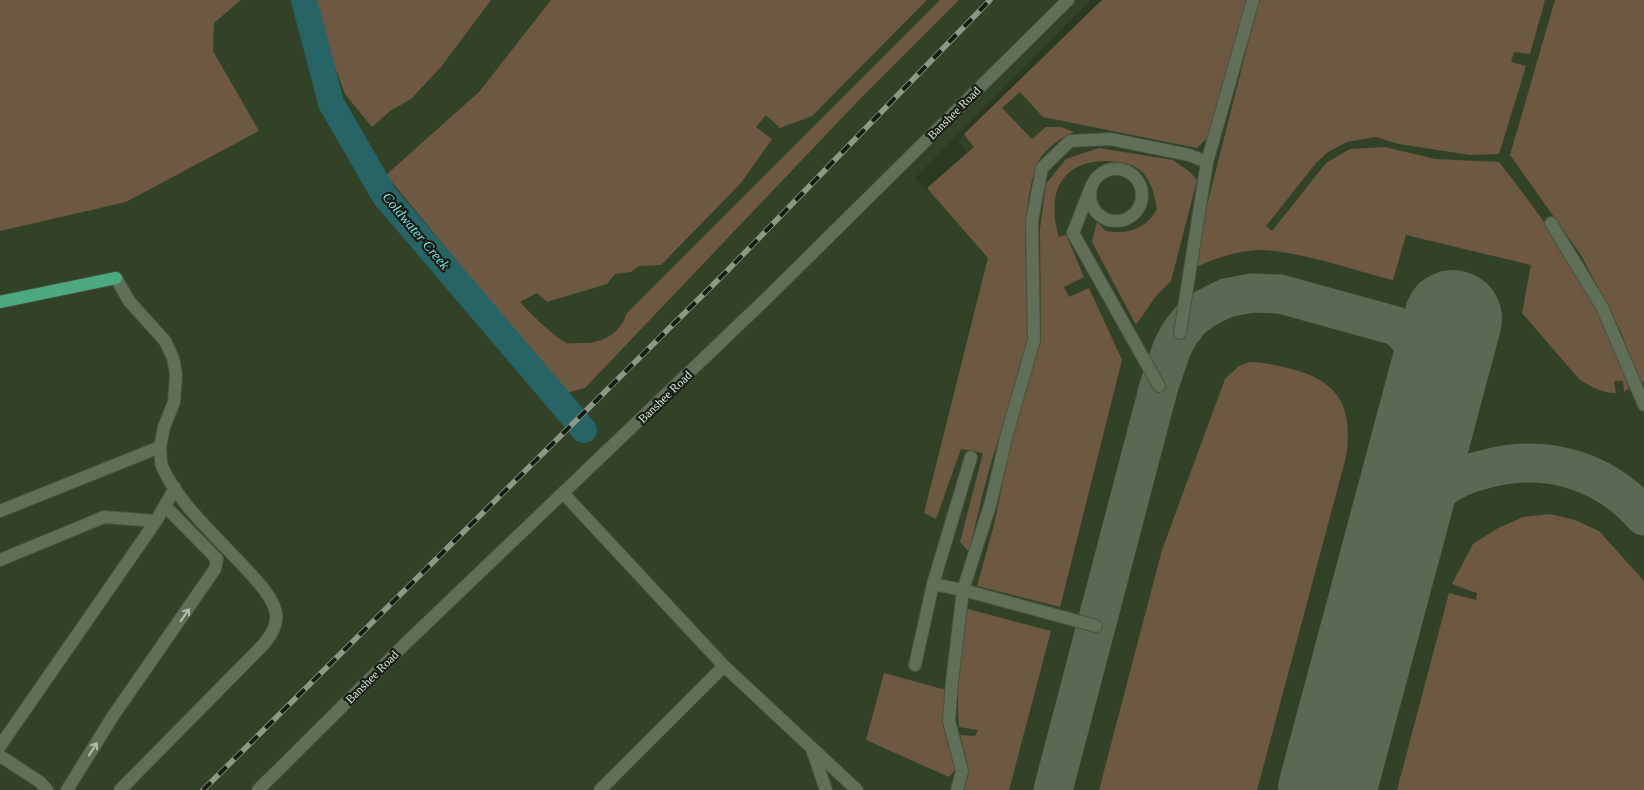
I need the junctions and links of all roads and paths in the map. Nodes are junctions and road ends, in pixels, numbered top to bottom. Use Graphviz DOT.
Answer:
graph roads {
  1 [pos="1068,0"];
  2 [pos="1253,0"];
  3 [pos="1207,162"];
  4 [pos="1092,187"];
  5 [pos="1551,223"];
  6 [pos="116,278"];
  7 [pos="0,302"];
  8 [pos="1180,334"];
  9 [pos="1158,386"];
  10 [pos="1644,405"];
  11 [pos="160,447"];
  12 [pos="970,457"];
  13 [pos="175,488"];
  14 [pos="563,493"];
  15 [pos="165,506"];
  16 [pos="0,511"];
  17 [pos="156,521"];
  18 [pos="0,560"];
  19 [pos="933,584"];
  20 [pos="963,590"];
  21 [pos="1096,626"];
  22 [pos="915,665"];
  23 [pos="724,666"];
  24 [pos="810,745"];
  25 [pos="0,746"];
  26 [pos="0,756"];
  27 [pos="47,790"];
  28 [pos="67,790"];
  29 [pos="120,790"];
  30 [pos="258,790"];
  31 [pos="600,790"];
  32 [pos="826,790"];
  33 [pos="857,790"];
  34 [pos="958,790"];
  1 -- 14 [label="street, Banshee Road"];
  2 -- 3 [label="street"];
  3 -- 8 [label="street"];
  3 -- 20 [label="street"];
  4 -- 4 [label="street"];
  4 -- 9 [label="street"];
  5 -- 10 [label="street"];
  6 -- 7 [label="main road"];
  6 -- 11 [label="street"];
  11 -- 13 [label="street"];
  11 -- 16 [label="street"];
  12 -- 19 [label="street"];
  13 -- 15 [label="street"];
  13 -- 29 [label="street"];
  14 -- 23 [label="street"];
  14 -- 30 [label="street, Banshee Road"];
  15 -- 17 [label="street"];
  28 -- 15 [label="street, one-way"];
  17 -- 18 [label="street"];
  17 -- 25 [label="street"];
  19 -- 20 [label="street"];
  19 -- 22 [label="street"];
  20 -- 21 [label="street"];
  20 -- 34 [label="street"];
  23 -- 24 [label="street"];
  23 -- 31 [label="street"];
  24 -- 32 [label="street"];
  24 -- 33 [label="street"];
  26 -- 27 [label="street"];
}
